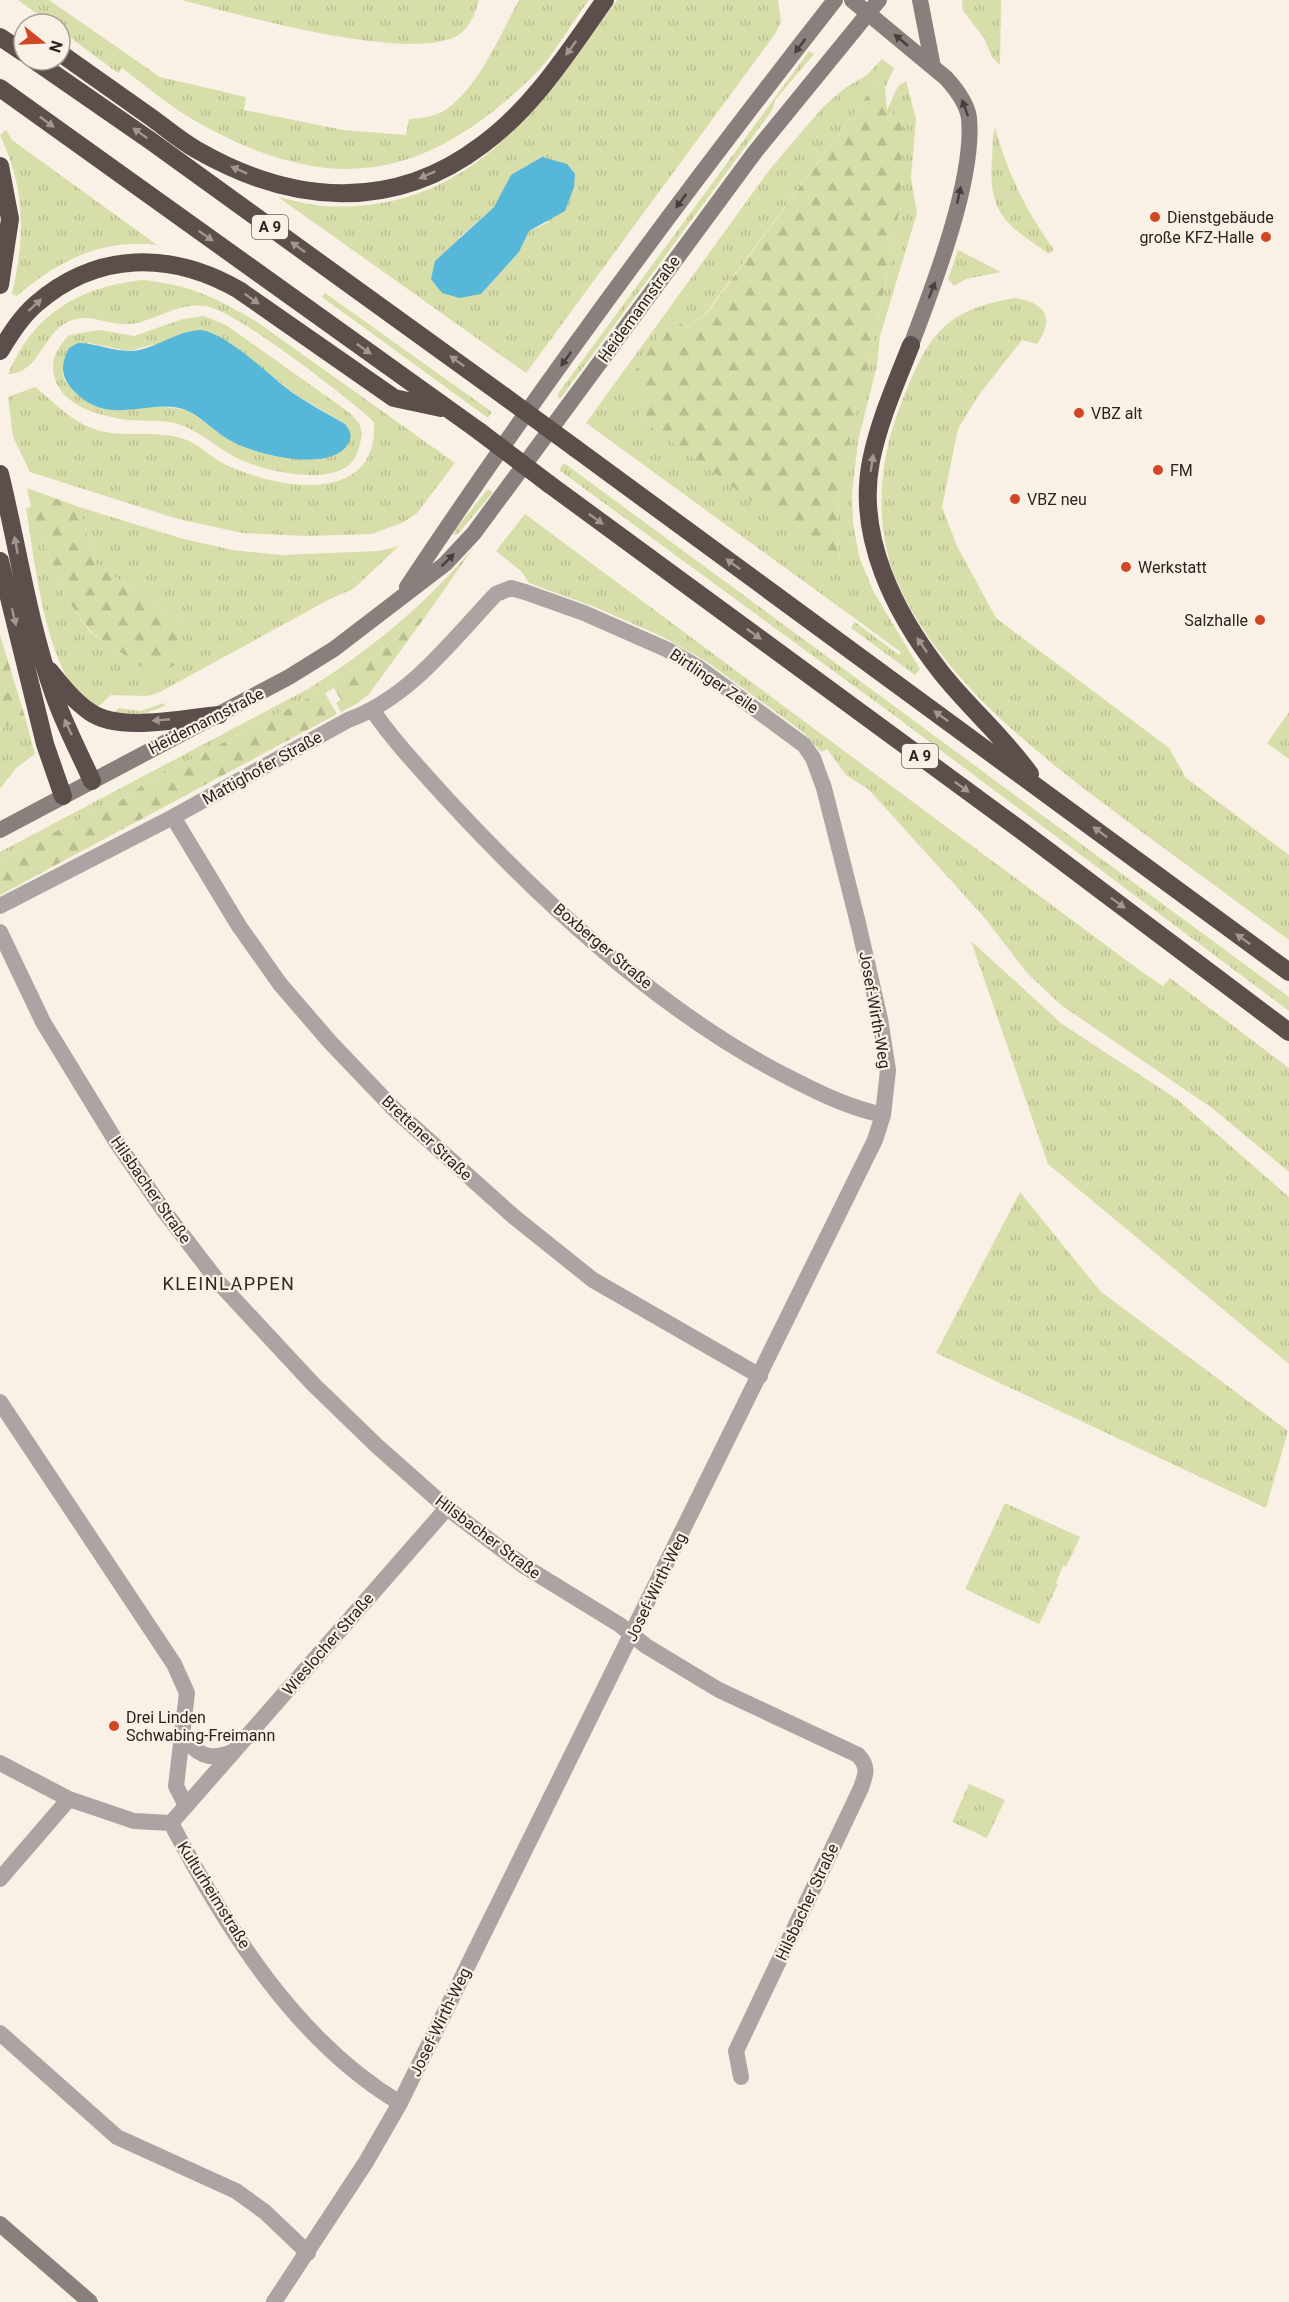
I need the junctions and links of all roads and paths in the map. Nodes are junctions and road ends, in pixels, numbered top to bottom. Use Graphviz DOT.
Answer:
graph roads {
  1 [pos="605,0"];
  2 [pos="836,0"];
  3 [pos="852,0"];
  4 [pos="920,0"];
  5 [pos="874,6"];
  6 [pos="0,34"];
  7 [pos="12,44"];
  8 [pos="72,61"];
  9 [pos="933,67"];
  10 [pos="51,72"];
  11 [pos="0,88"];
  12 [pos="0,166"];
  13 [pos="0,285"];
  14 [pos="911,345"];
  15 [pos="0,351"];
  16 [pos="449,409"];
  17 [pos="0,474"];
  18 [pos="0,561"];
  19 [pos="496,594"];
  20 [pos="401,595"];
  21 [pos="44,663"];
  22 [pos="373,711"];
  23 [pos="219,715"];
  24 [pos="92,781"];
  25 [pos="1039,787"];
  26 [pos="63,796"];
  27 [pos="173,817"];
  28 [pos="0,830"];
  29 [pos="836,833"];
  30 [pos="0,906"];
  31 [pos="0,932"];
  32 [pos="1289,972"];
  33 [pos="1289,1032"];
  34 [pos="883,1115"];
  35 [pos="760,1376"];
  36 [pos="0,1402"];
  37 [pos="447,1508"];
  38 [pos="632,1635"];
  39 [pos="181,1731"];
  40 [pos="235,1751"];
  41 [pos="0,1763"];
  42 [pos="69,1799"];
  43 [pos="186,1806"];
  44 [pos="171,1823"];
  45 [pos="0,1879"];
  46 [pos="0,2033"];
  47 [pos="741,2077"];
  48 [pos="400,2103"];
  49 [pos="0,2224"];
  50 [pos="308,2253"];
  51 [pos="90,2302"];
  52 [pos="274,2302"];
  1 -- 8 [label="highway, one-way"];
  2 -- 20 [label="main road, Heidemannstraße, one-way"];
  3 -- 5 [label="main road"];
  4 -- 9 [label="main road"];
  9 -- 5 [label="main road, one-way"];
  20 -- 5 [label="main road, Heidemannstraße, one-way"];
  6 -- 7 [label="highway"];
  14 -- 9 [label="main road, one-way"];
  25 -- 10 [label="highway, A 9, one-way, bridge"];
  11 -- 16 [label="highway, A 9, one-way"];
  12 -- 13 [label="highway"];
  25 -- 14 [label="highway, one-way"];
  15 -- 16 [label="highway, one-way"];
  16 -- 33 [label="highway, A 9, one-way, bridge"];
  21 -- 17 [label="highway, one-way"];
  18 -- 26 [label="highway, one-way"];
  19 -- 22 [label="street, Mattighofer Straße"];
  19 -- 29 [label="street, Birtlinger Zeile"];
  20 -- 23 [label="main road, Heidemannstraße"];
  23 -- 21 [label="highway, one-way"];
  24 -- 21 [label="highway, one-way"];
  22 -- 27 [label="street, Mattighofer Straße"];
  22 -- 34 [label="street, Boxberger Straße"];
  23 -- 24 [label="main road, Heidemannstraße"];
  24 -- 26 [label="main road, Heidemannstraße"];
  32 -- 25 [label="highway, A 9, one-way"];
  26 -- 28 [label="main road, Heidemannstraße"];
  27 -- 30 [label="street, Mattighofer Straße"];
  27 -- 35 [label="street, Brettener Straße"];
  29 -- 34 [label="street, Josef-Wirth-Weg"];
  31 -- 37 [label="street, Hilsbacher Straße"];
  34 -- 35 [label="street, Josef-Wirth-Weg"];
  35 -- 38 [label="street, Josef-Wirth-Weg"];
  36 -- 39 [label="street"];
  37 -- 38 [label="street, Hilsbacher Straße"];
  37 -- 40 [label="street, Wieslocher Straße"];
  38 -- 47 [label="street, Hilsbacher Straße"];
  38 -- 48 [label="street, Josef-Wirth-Weg"];
  39 -- 40 [label="street"];
  39 -- 43 [label="street"];
  40 -- 43 [label="street, Wieslocher Straße"];
  41 -- 42 [label="street"];
  42 -- 44 [label="street"];
  42 -- 45 [label="street"];
  43 -- 44 [label="street, Kulturheimstraße"];
  44 -- 48 [label="street, Kulturheimstraße"];
  46 -- 50 [label="street"];
  48 -- 50 [label="street, Josef-Wirth-Weg"];
  49 -- 51 [label="main road"];
  50 -- 52 [label="street, Josef-Wirth-Weg"];
}
